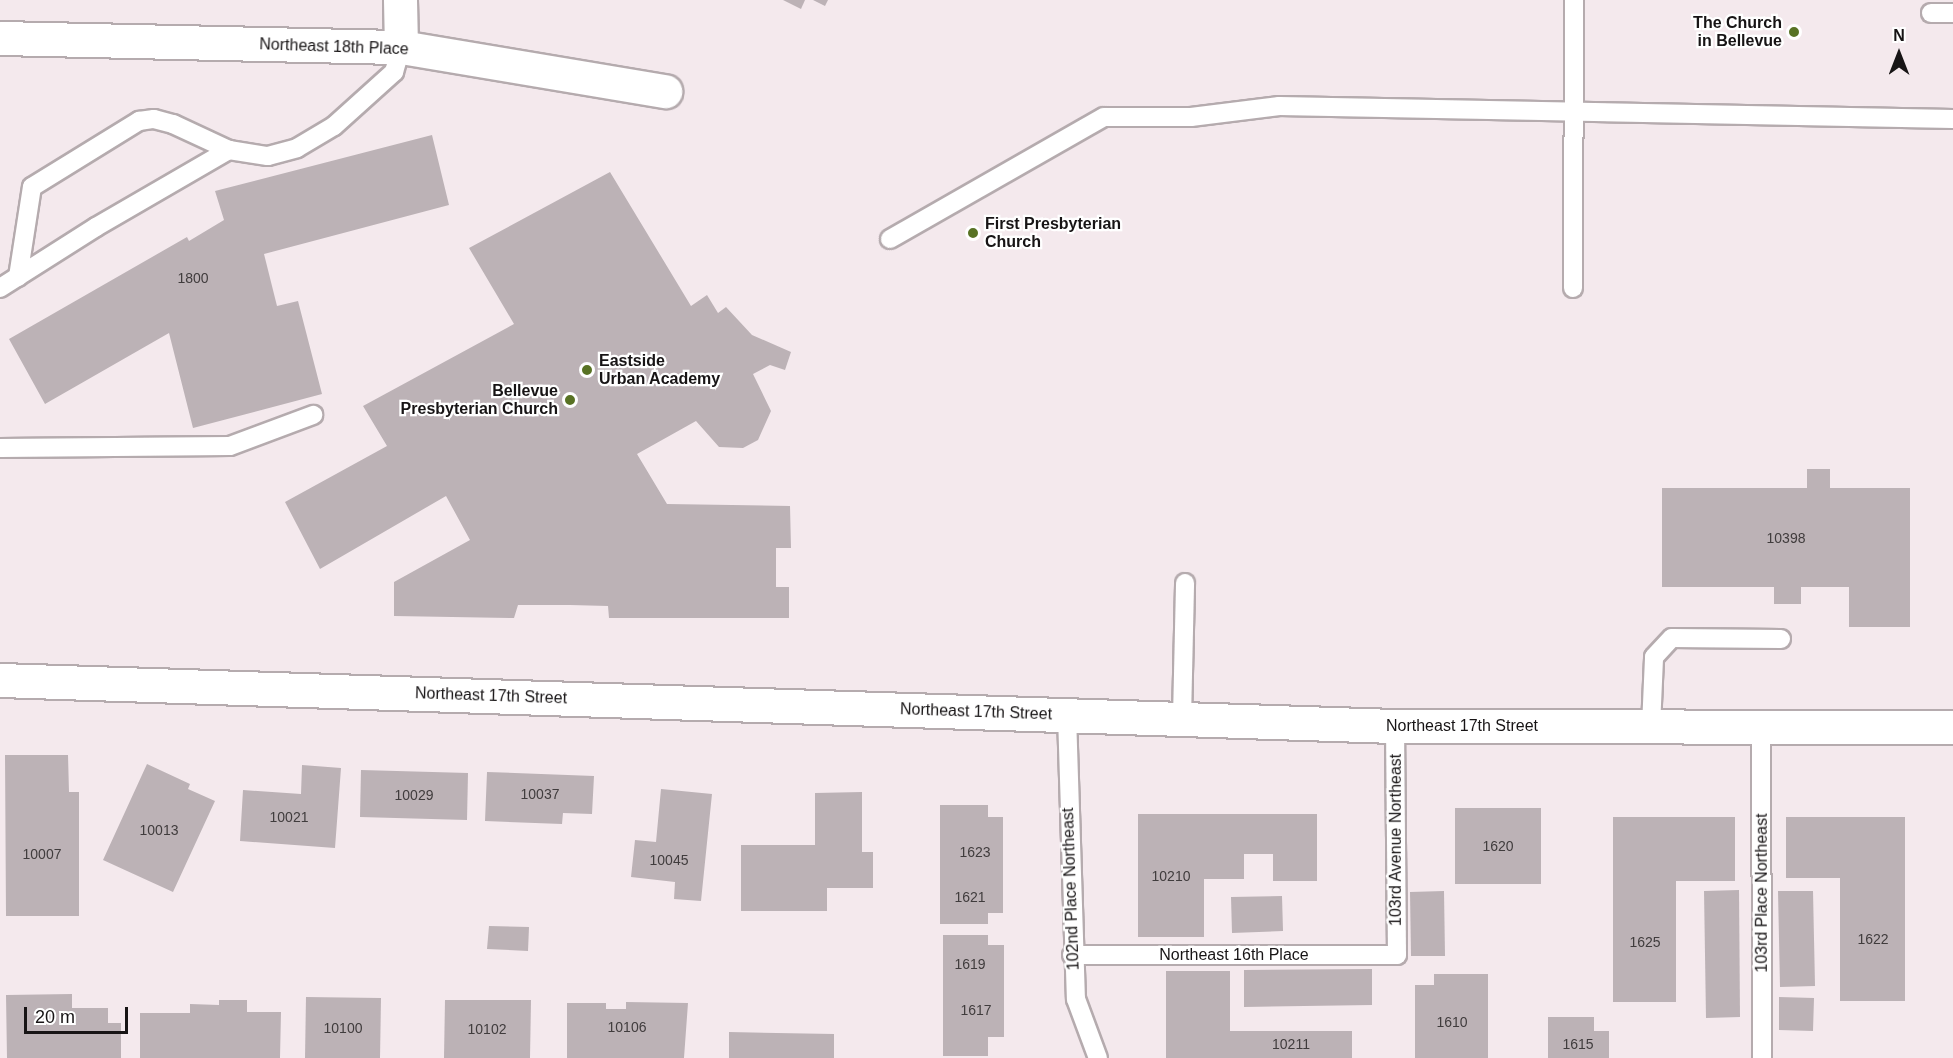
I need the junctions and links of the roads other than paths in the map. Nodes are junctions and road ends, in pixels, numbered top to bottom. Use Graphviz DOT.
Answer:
graph roads {
  1 [pos="400,0"];
  2 [pos="1574,0"];
  3 [pos="1931,13"];
  4 [pos="1953,13"];
  5 [pos="0,38"];
  6 [pos="401,47"];
  7 [pos="665,91"];
  8 [pos="1572,110"];
  9 [pos="1953,119"];
  10 [pos="229,150"];
  11 [pos="890,239"];
  12 [pos="18,277"];
  13 [pos="0,288"];
  14 [pos="1573,288"];
  15 [pos="313,416"];
  16 [pos="0,448"];
  17 [pos="1185,584"];
  18 [pos="1781,639"];
  19 [pos="0,680"];
  20 [pos="1067,715"];
  21 [pos="1182,718"];
  22 [pos="1395,726"];
  23 [pos="1651,727"];
  24 [pos="1953,727"];
  25 [pos="1761,728"];
  26 [pos="1072,955"];
  27 [pos="1397,955"];
  28 [pos="1098,1058"];
  29 [pos="1762,1058"];
  1 -- 6 [label="street"];
  2 -- 8 [label="lane"];
  3 -- 4 [label="lane"];
  5 -- 6 [label="street, Northeast 18th Place"];
  6 -- 7 [label="street, Northeast 18th Place"];
  6 -- 10 [label="lane"];
  8 -- 9 [label="lane"];
  8 -- 11 [label="lane"];
  8 -- 14 [label="lane"];
  10 -- 12 [label="lane"];
  10 -- 12 [label="lane"];
  12 -- 13 [label="lane"];
  15 -- 16 [label="lane"];
  17 -- 21 [label="lane"];
  18 -- 23 [label="lane"];
  19 -- 20 [label="street, Northeast 17th Street"];
  20 -- 21 [label="street, Northeast 17th Street"];
  20 -- 26 [label="lane, 102nd Place Northeast"];
  21 -- 22 [label="street, Northeast 17th Street"];
  22 -- 23 [label="street, Northeast 17th Street"];
  22 -- 27 [label="lane, 103rd Avenue Northeast"];
  23 -- 25 [label="street, Northeast 17th Street"];
  24 -- 25 [label="street, Northeast 17th Street"];
  25 -- 29 [label="lane, 103rd Place Northeast"];
  26 -- 27 [label="lane, Northeast 16th Place"];
  26 -- 28 [label="lane, 102nd Place Northeast"];
}
